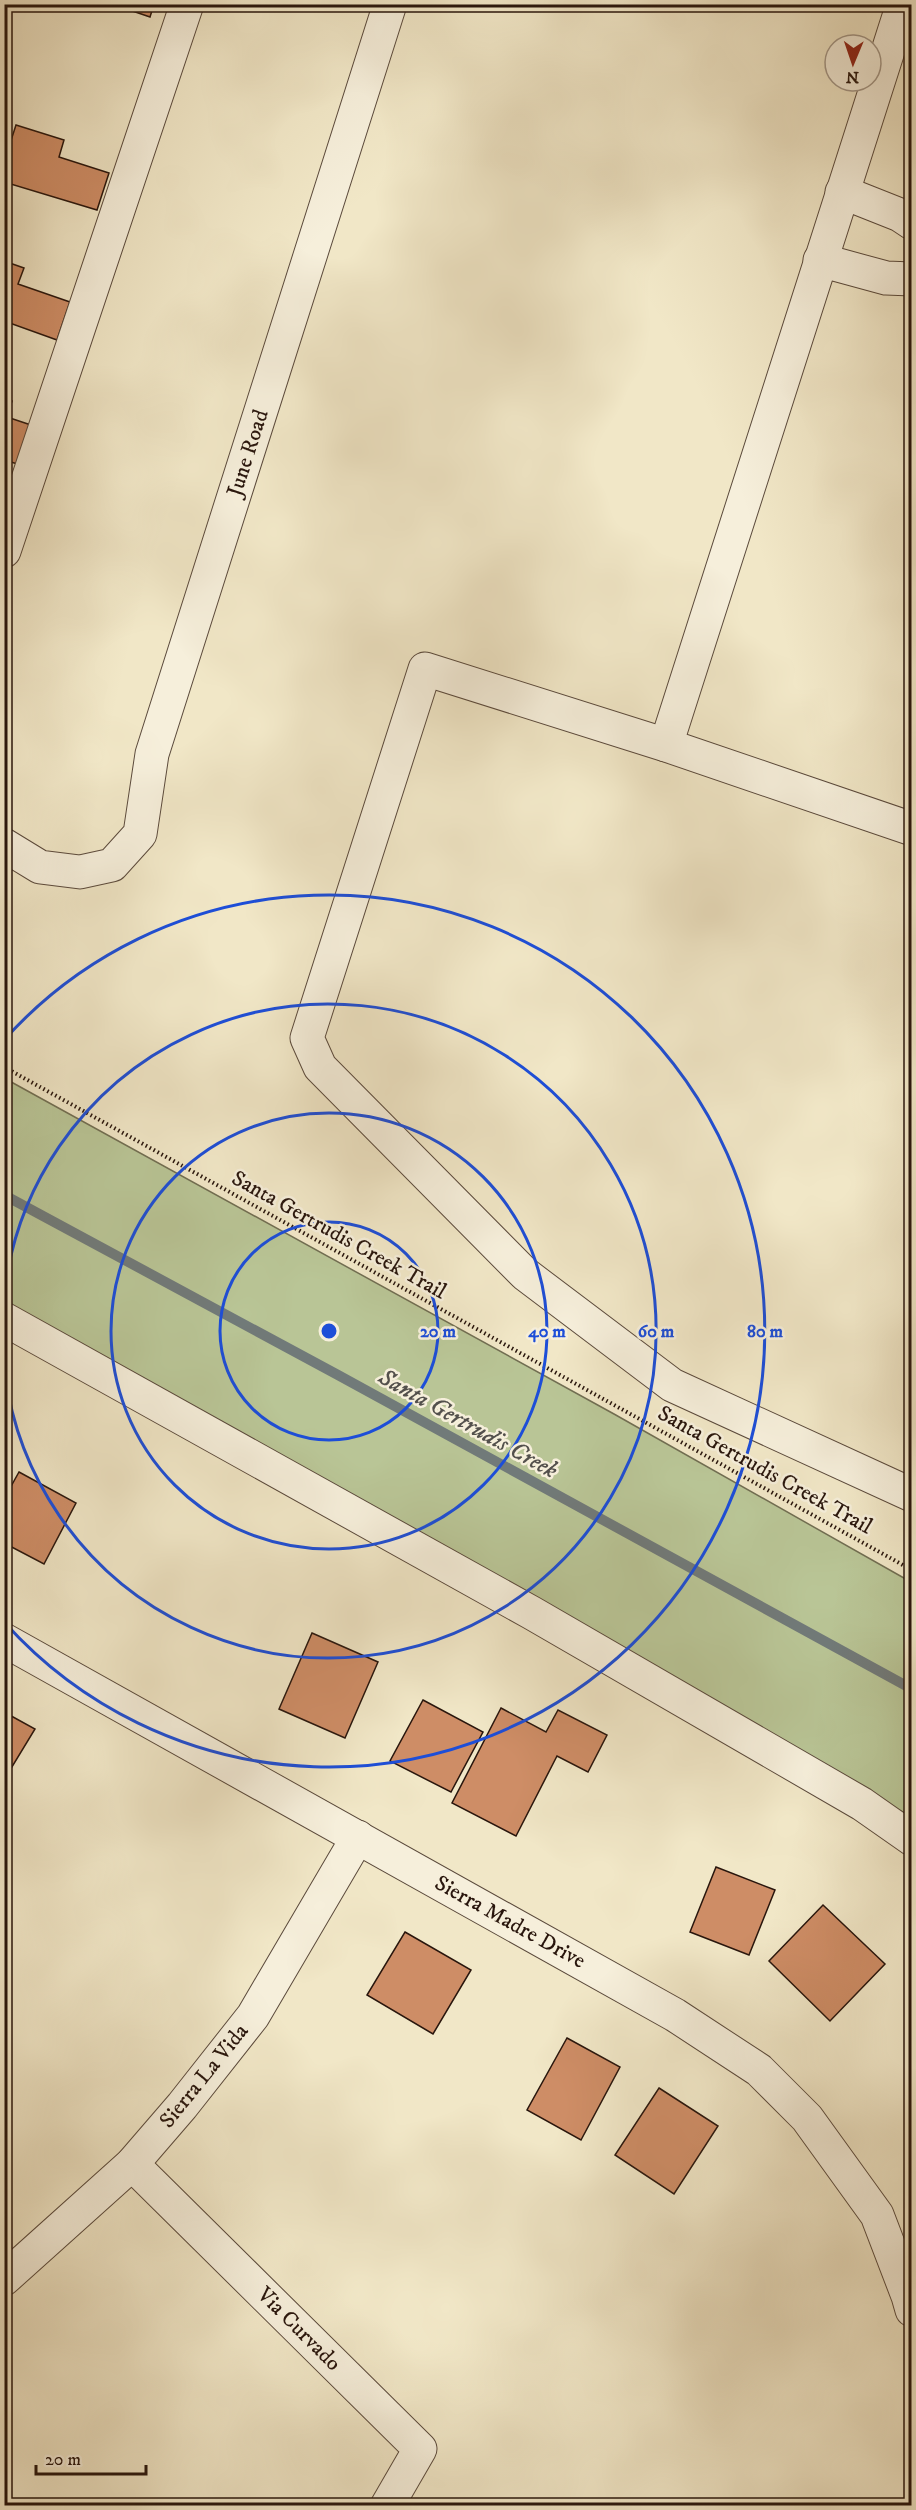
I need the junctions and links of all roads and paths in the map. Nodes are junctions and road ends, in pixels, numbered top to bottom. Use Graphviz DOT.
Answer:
graph roads {
  1 [pos="187,4"];
  2 [pos="390,4"];
  3 [pos="903,4"];
  4 [pos="842,192"];
  5 [pos="912,223"];
  6 [pos="820,260"];
  7 [pos="912,279"];
  8 [pos="4,551"];
  9 [pos="666,745"];
  10 [pos="912,829"];
  11 [pos="4,845"];
  12 [pos="4,1066"];
  13 [pos="4,1319"];
  14 [pos="912,1495"];
  15 [pos="912,1570"];
  16 [pos="4,1640"];
  17 [pos="358,1837"];
  18 [pos="912,1839"];
  19 [pos="132,2164"];
  20 [pos="4,2279"];
  21 [pos="912,2310"];
  22 [pos="387,2505"];
  1 -- 8 [label="street"];
  2 -- 11 [label="street, June Road"];
  3 -- 4 [label="street"];
  4 -- 5 [label="street"];
  4 -- 6 [label="street"];
  6 -- 7 [label="street"];
  6 -- 9 [label="street"];
  9 -- 10 [label="street"];
  9 -- 14 [label="street"];
  12 -- 15 [label="path, Santa Gertrudis Creek Trail"];
  13 -- 18 [label="street"];
  16 -- 17 [label="street, Sierra Madre Drive"];
  17 -- 19 [label="street, Sierra La Vida"];
  17 -- 21 [label="street, Sierra Madre Drive"];
  19 -- 20 [label="street, Sierra La Vida"];
  19 -- 22 [label="street, Via Curvado"];
}
